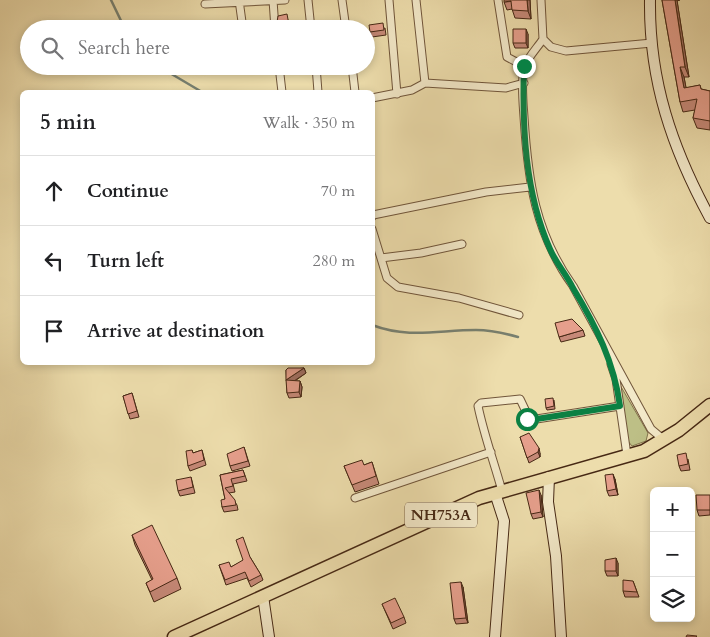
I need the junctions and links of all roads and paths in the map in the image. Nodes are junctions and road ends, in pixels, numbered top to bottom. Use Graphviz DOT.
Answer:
graph roads {
  1 [pos="239,0"];
  2 [pos="285,0"];
  3 [pos="308,0"];
  4 [pos="342,0"];
  5 [pos="389,0"];
  6 [pos="416,0"];
  7 [pos="498,0"];
  8 [pos="541,0"];
  9 [pos="650,0"];
  10 [pos="273,1"];
  11 [pos="205,4"];
  12 [pos="242,20"];
  13 [pos="274,20"];
  14 [pos="310,20"];
  15 [pos="345,20"];
  16 [pos="543,39"];
  17 [pos="652,44"];
  18 [pos="524,66"];
  19 [pos="280,75"];
  20 [pos="317,75"];
  21 [pos="353,75"];
  22 [pos="425,83"];
  23 [pos="524,83"];
  24 [pos="282,90"];
  25 [pos="318,90"];
  26 [pos="355,90"];
  27 [pos="397,94"];
  28 [pos="375,98"];
  29 [pos="530,187"];
  30 [pos="375,215"];
  31 [pos="710,218"];
  32 [pos="375,239"];
  33 [pos="462,244"];
  34 [pos="381,258"];
  35 [pos="519,315"];
  36 [pos="608,353"];
  37 [pos="710,405"];
  38 [pos="620,406"];
  39 [pos="665,440"];
  40 [pos="491,452"];
  41 [pos="628,455"];
  42 [pos="549,477"];
  43 [pos="498,492"];
  44 [pos="354,498"];
  45 [pos="263,596"];
  46 [pos="174,637"];
  47 [pos="269,637"];
  48 [pos="495,637"];
  49 [pos="561,637"];
  1 -- 10 [label="street"];
  1 -- 11 [label="street"];
  1 -- 12 [label="street"];
  2 -- 10 [label="street"];
  3 -- 14 [label="street"];
  4 -- 15 [label="street"];
  5 -- 27 [label="street"];
  6 -- 22 [label="street"];
  7 -- 18 [label="street"];
  8 -- 16 [label="street"];
  9 -- 17 [label="street"];
  10 -- 13 [label="street"];
  16 -- 17 [label="street"];
  16 -- 18 [label="street"];
  17 -- 31 [label="street"];
  18 -- 23 [label="street"];
  19 -- 24 [label="street"];
  20 -- 25 [label="street"];
  21 -- 26 [label="street"];
  22 -- 23 [label="street"];
  22 -- 27 [label="street"];
  23 -- 29 [label="street"];
  27 -- 28 [label="street"];
  29 -- 30 [label="street"];
  29 -- 36 [label="street"];
  32 -- 34 [label="street"];
  33 -- 34 [label="street"];
  34 -- 35 [label="street"];
  36 -- 38 [label="street"];
  36 -- 39 [label="street"];
  37 -- 39 [label="highway, NH753A"];
  38 -- 40 [label="street"];
  38 -- 41 [label="street"];
  39 -- 41 [label="highway, NH753A"];
  40 -- 43 [label="street"];
  40 -- 44 [label="street"];
  41 -- 42 [label="highway, NH753A"];
  42 -- 43 [label="highway, NH753A"];
  42 -- 49 [label="street"];
  43 -- 45 [label="highway, NH753A"];
  43 -- 48 [label="street"];
  45 -- 46 [label="highway, NH753A"];
  45 -- 47 [label="street"];
}
